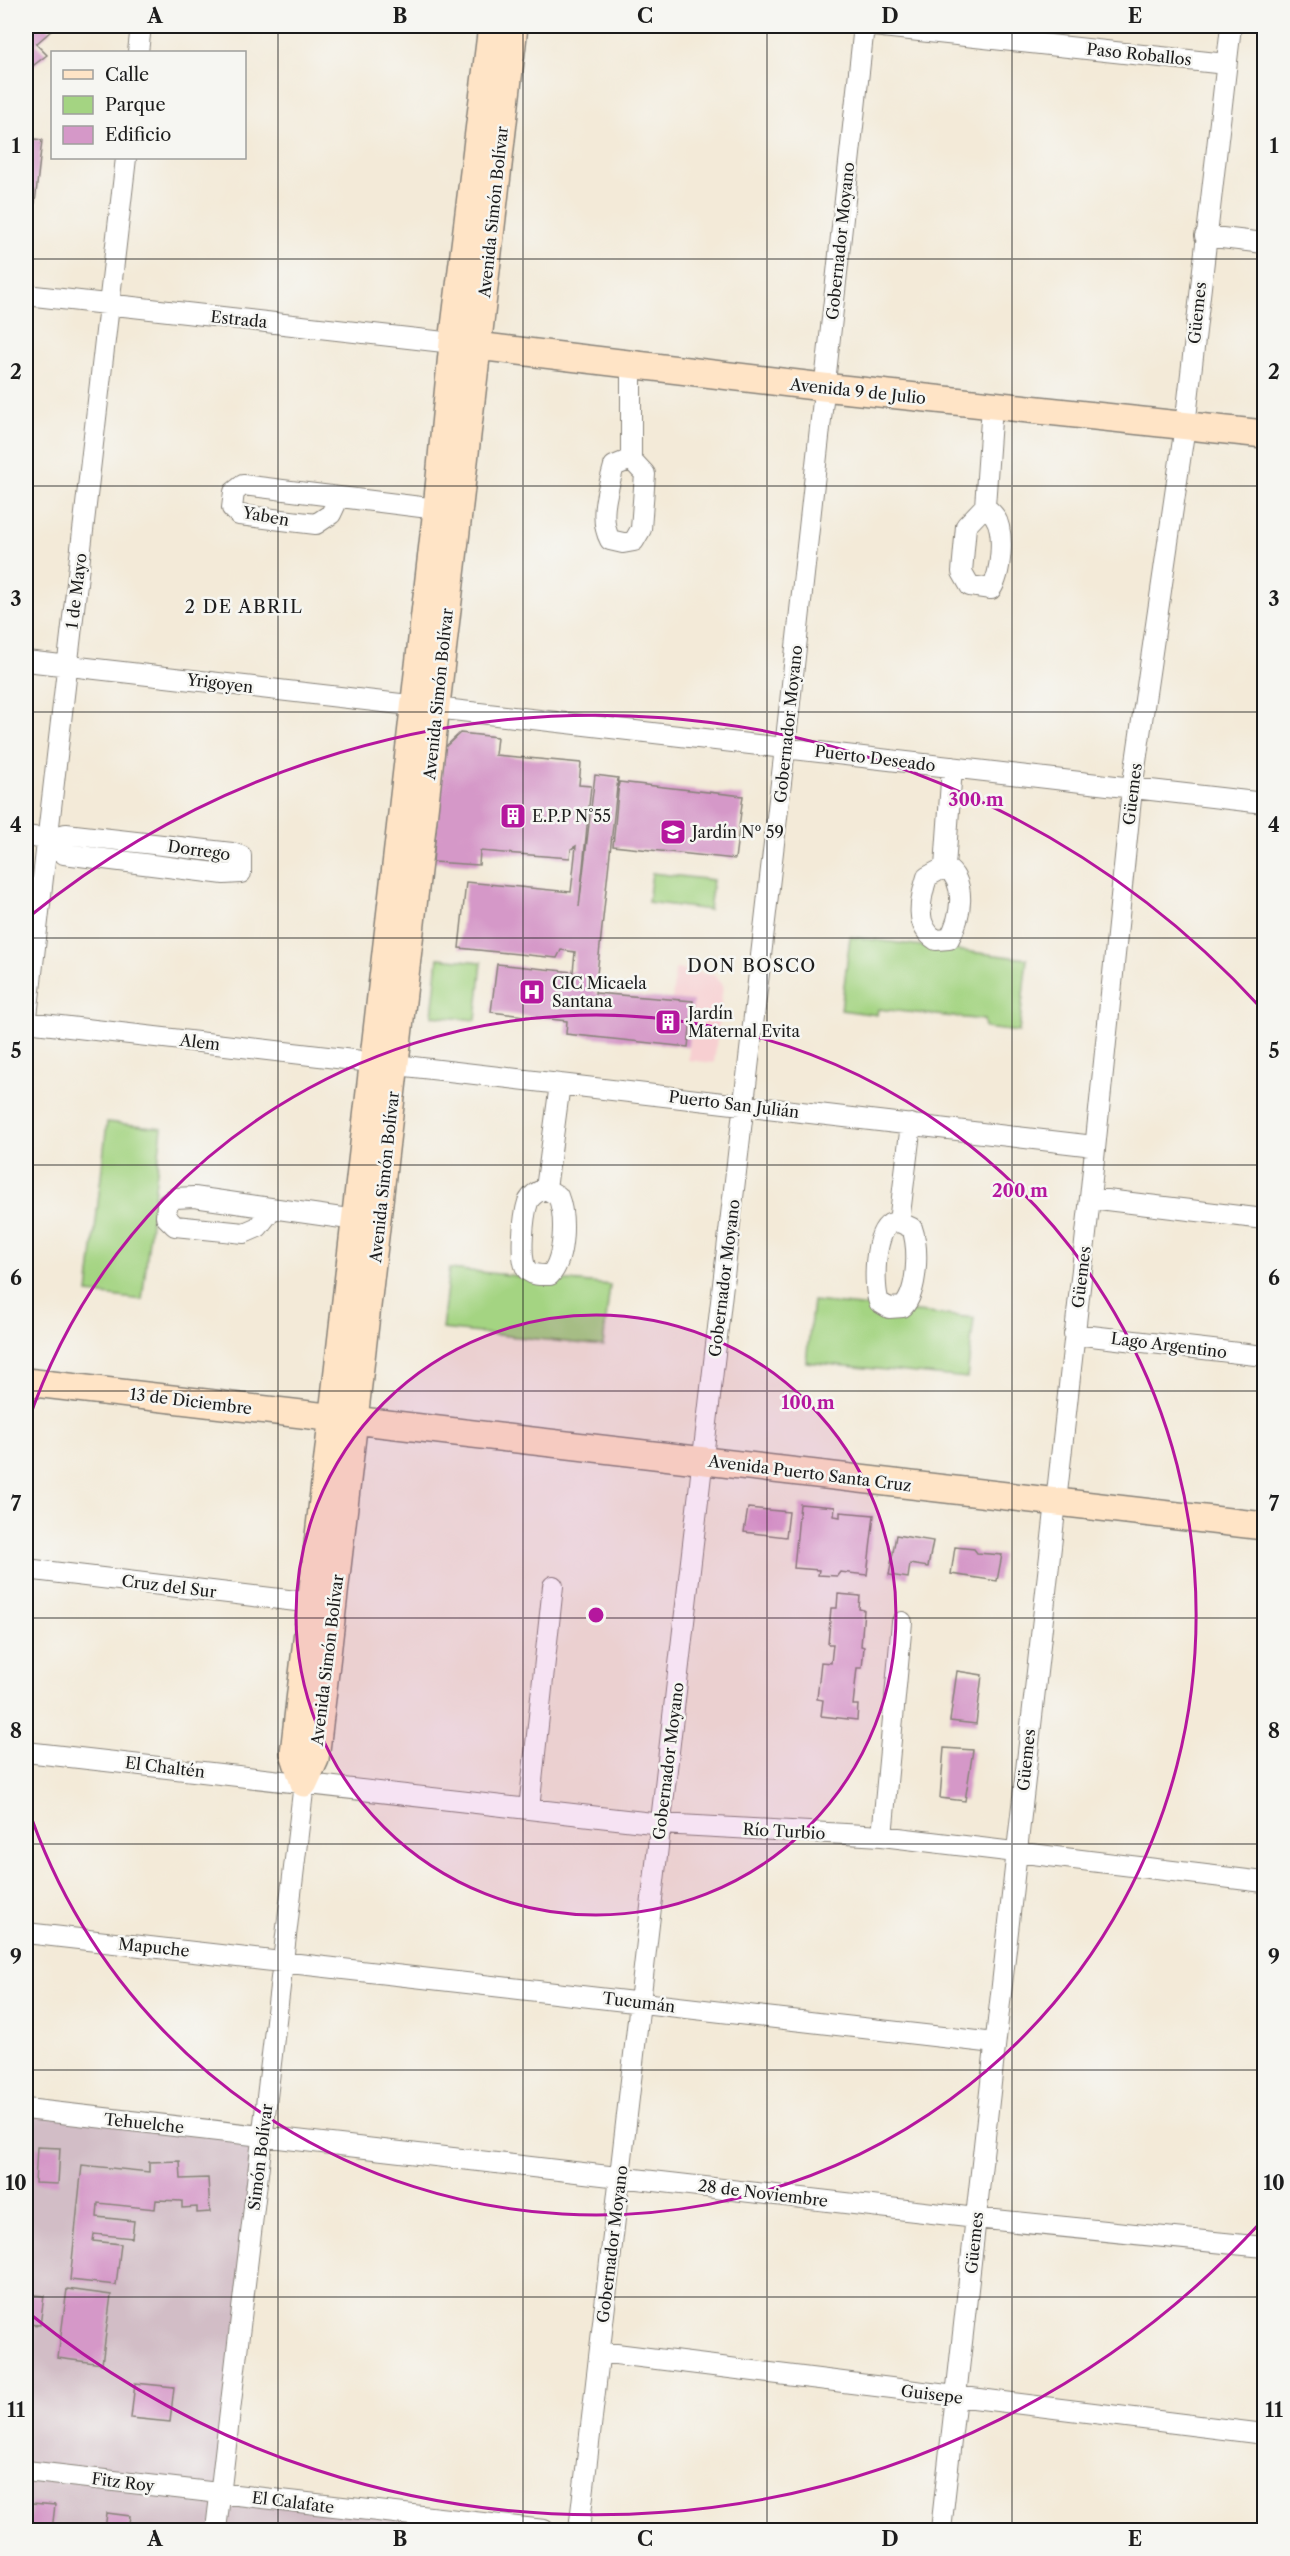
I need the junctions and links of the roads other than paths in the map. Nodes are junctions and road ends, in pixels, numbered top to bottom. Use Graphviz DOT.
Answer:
graph roads {
  1 [pos="141,26"];
  2 [pos="492,26"];
  3 [pos="514,26"];
  4 [pos="864,26"];
  5 [pos="873,26"];
  6 [pos="1231,26"];
  7 [pos="138,51"];
  8 [pos="1226,64"];
  9 [pos="126,159"];
  10 [pos="1205,236"];
  11 [pos="1264,243"];
  12 [pos="26,295"];
  13 [pos="109,304"];
  14 [pos="465,345"];
  15 [pos="631,365"];
  16 [pos="823,387"];
  17 [pos="992,406"];
  18 [pos="1185,426"];
  19 [pos="1264,434"];
  20 [pos="631,459"];
  21 [pos="339,497"];
  22 [pos="985,506"];
  23 [pos="437,509"];
  24 [pos="26,661"];
  25 [pos="67,665"];
  26 [pos="426,706"];
  27 [pos="785,748"];
  28 [pos="952,767"];
  29 [pos="1132,789"];
  30 [pos="1264,803"];
  31 [pos="26,836"];
  32 [pos="47,839"];
  33 [pos="945,867"];
  34 [pos="26,1023"];
  35 [pos="385,1064"];
  36 [pos="560,1084"];
  37 [pos="744,1105"];
  38 [pos="911,1124"];
  39 [pos="1094,1146"];
  40 [pos="546,1189"];
  41 [pos="1090,1198"];
  42 [pos="272,1209"];
  43 [pos="1264,1219"];
  44 [pos="356,1220"];
  45 [pos="899,1222"];
  46 [pos="1074,1334"];
  47 [pos="1264,1356"];
  48 [pos="26,1382"];
  49 [pos="345,1418"];
  50 [pos="703,1460"];
  51 [pos="1055,1504"];
  52 [pos="1264,1526"];
  53 [pos="26,1569"];
  54 [pos="553,1586"];
  55 [pos="313,1603"];
  56 [pos="902,1622"];
  57 [pos="26,1752"];
  58 [pos="304,1783"];
  59 [pos="529,1809"];
  60 [pos="661,1824"];
  61 [pos="882,1836"];
  62 [pos="1016,1852"];
  63 [pos="1264,1882"];
  64 [pos="26,1933"];
  65 [pos="283,1961"];
  66 [pos="640,2002"];
  67 [pos="995,2043"];
  68 [pos="26,2109"];
  69 [pos="262,2136"];
  70 [pos="620,2177"];
  71 [pos="976,2218"];
  72 [pos="1264,2247"];
  73 [pos="600,2352"];
  74 [pos="957,2397"];
  75 [pos="1264,2434"];
  76 [pos="26,2471"];
  77 [pos="221,2493"];
  78 [pos="216,2530"];
  79 [pos="544,2530"];
  80 [pos="579,2530"];
  81 [pos="941,2530"];
  1 -- 7 [label="street"];
  2 -- 14 [label="street, Avenida Simón Bolívar"];
  3 -- 14 [label="street, Avenida Simón Bolívar"];
  4 -- 16 [label="street, Gobernador Moyano"];
  5 -- 8 [label="street, Paso Roballos"];
  6 -- 8 [label="street, Güemes"];
  8 -- 10 [label="street, Güemes"];
  9 -- 13 [label="street, 1 de Mayo"];
  10 -- 11 [label="street"];
  10 -- 18 [label="street, Güemes"];
  12 -- 13 [label="street, Estrada"];
  13 -- 14 [label="street, Estrada"];
  13 -- 25 [label="street, 1 de Mayo"];
  14 -- 15 [label="street, Avenida 9 de Julio"];
  14 -- 23 [label="street, Avenida Simón Bolívar"];
  14 -- 26 [label="street, Avenida Simón Bolívar"];
  15 -- 16 [label="street, Avenida 9 de Julio"];
  15 -- 20 [label="street"];
  16 -- 17 [label="street, Avenida 9 de Julio"];
  16 -- 27 [label="street, Gobernador Moyano"];
  17 -- 18 [label="street, Avenida 9 de Julio"];
  17 -- 22 [label="street"];
  18 -- 19 [label="street, Avenida 9 de Julio"];
  18 -- 29 [label="street, Güemes"];
  21 -- 21 [label="street, Yaben"];
  21 -- 23 [label="street, Yaben"];
  23 -- 26 [label="street, Avenida Simón Bolívar"];
  24 -- 25 [label="street, Yrigoyen"];
  25 -- 26 [label="street, Yrigoyen"];
  25 -- 32 [label="street, 1 de Mayo"];
  26 -- 27 [label="street, Puerto Deseado"];
  26 -- 35 [label="street, Avenida Simón Bolívar"];
  27 -- 28 [label="street, Puerto Deseado"];
  27 -- 37 [label="street, Gobernador Moyano"];
  28 -- 29 [label="street, Puerto Deseado"];
  28 -- 33 [label="street"];
  29 -- 30 [label="street, Puerto Deseado"];
  29 -- 39 [label="street, Güemes"];
  31 -- 32 [label="street, Dorrego"];
  32 -- 32 [label="street, Dorrego"];
  32 -- 34 [label="street, 1 de Mayo"];
  34 -- 35 [label="street, Alem"];
  35 -- 36 [label="street, Puerto San Julián"];
  35 -- 44 [label="street, Avenida Simón Bolívar"];
  35 -- 49 [label="street, Avenida Simón Bolívar"];
  36 -- 37 [label="street, Puerto San Julián"];
  36 -- 40 [label="street"];
  37 -- 38 [label="street, Puerto San Julián"];
  37 -- 50 [label="street, Gobernador Moyano"];
  38 -- 39 [label="street, Puerto San Julián"];
  38 -- 45 [label="street"];
  39 -- 41 [label="street, Güemes"];
  41 -- 43 [label="street"];
  41 -- 46 [label="street, Güemes"];
  42 -- 44 [label="street"];
  44 -- 49 [label="street, Avenida Simón Bolívar"];
  46 -- 47 [label="street, Lago Argentino"];
  46 -- 51 [label="street, Güemes"];
  48 -- 49 [label="street, 13 de Diciembre"];
  49 -- 50 [label="street, Avenida Puerto Santa Cruz"];
  49 -- 55 [label="street, Avenida Simón Bolívar"];
  49 -- 58 [label="street, Avenida Simón Bolívar"];
  50 -- 51 [label="street, Avenida Puerto Santa Cruz"];
  50 -- 60 [label="street, Gobernador Moyano"];
  51 -- 52 [label="street, Avenida Puerto Santa Cruz"];
  51 -- 62 [label="street, Güemes"];
  53 -- 55 [label="street, Cruz del Sur"];
  54 -- 59 [label="street"];
  55 -- 58 [label="street, Avenida Simón Bolívar"];
  56 -- 61 [label="street"];
  57 -- 58 [label="street, El Chaltén"];
  58 -- 59 [label="street, Río Turbio"];
  58 -- 65 [label="street, Simón Bolívar"];
  59 -- 60 [label="street, Río Turbio"];
  60 -- 61 [label="street, Río Turbio"];
  60 -- 66 [label="street, Gobernador Moyano"];
  61 -- 62 [label="street, Río Turbio"];
  62 -- 63 [label="street, Río Turbio"];
  62 -- 67 [label="street, Güemes"];
  64 -- 65 [label="street, Mapuche"];
  65 -- 66 [label="street, Tucumán"];
  65 -- 69 [label="street, Simón Bolívar"];
  66 -- 67 [label="street, Tucumán"];
  66 -- 70 [label="street, Gobernador Moyano"];
  67 -- 71 [label="street, Güemes"];
  68 -- 69 [label="street, Tehuelche"];
  69 -- 70 [label="street, 28 de Noviembre"];
  69 -- 77 [label="street, Simón Bolívar"];
  70 -- 71 [label="street, 28 de Noviembre"];
  70 -- 73 [label="street, Gobernador Moyano"];
  71 -- 72 [label="street, 28 de Noviembre"];
  71 -- 74 [label="street, Güemes"];
  73 -- 74 [label="street, Guisepe"];
  73 -- 80 [label="street, Gobernador Moyano"];
  74 -- 75 [label="street, Guisepe"];
  74 -- 81 [label="street, Güemes"];
  76 -- 77 [label="street, Fitz Roy"];
  77 -- 78 [label="street, Simón Bolívar"];
  77 -- 79 [label="street, El Calafate"];
}
